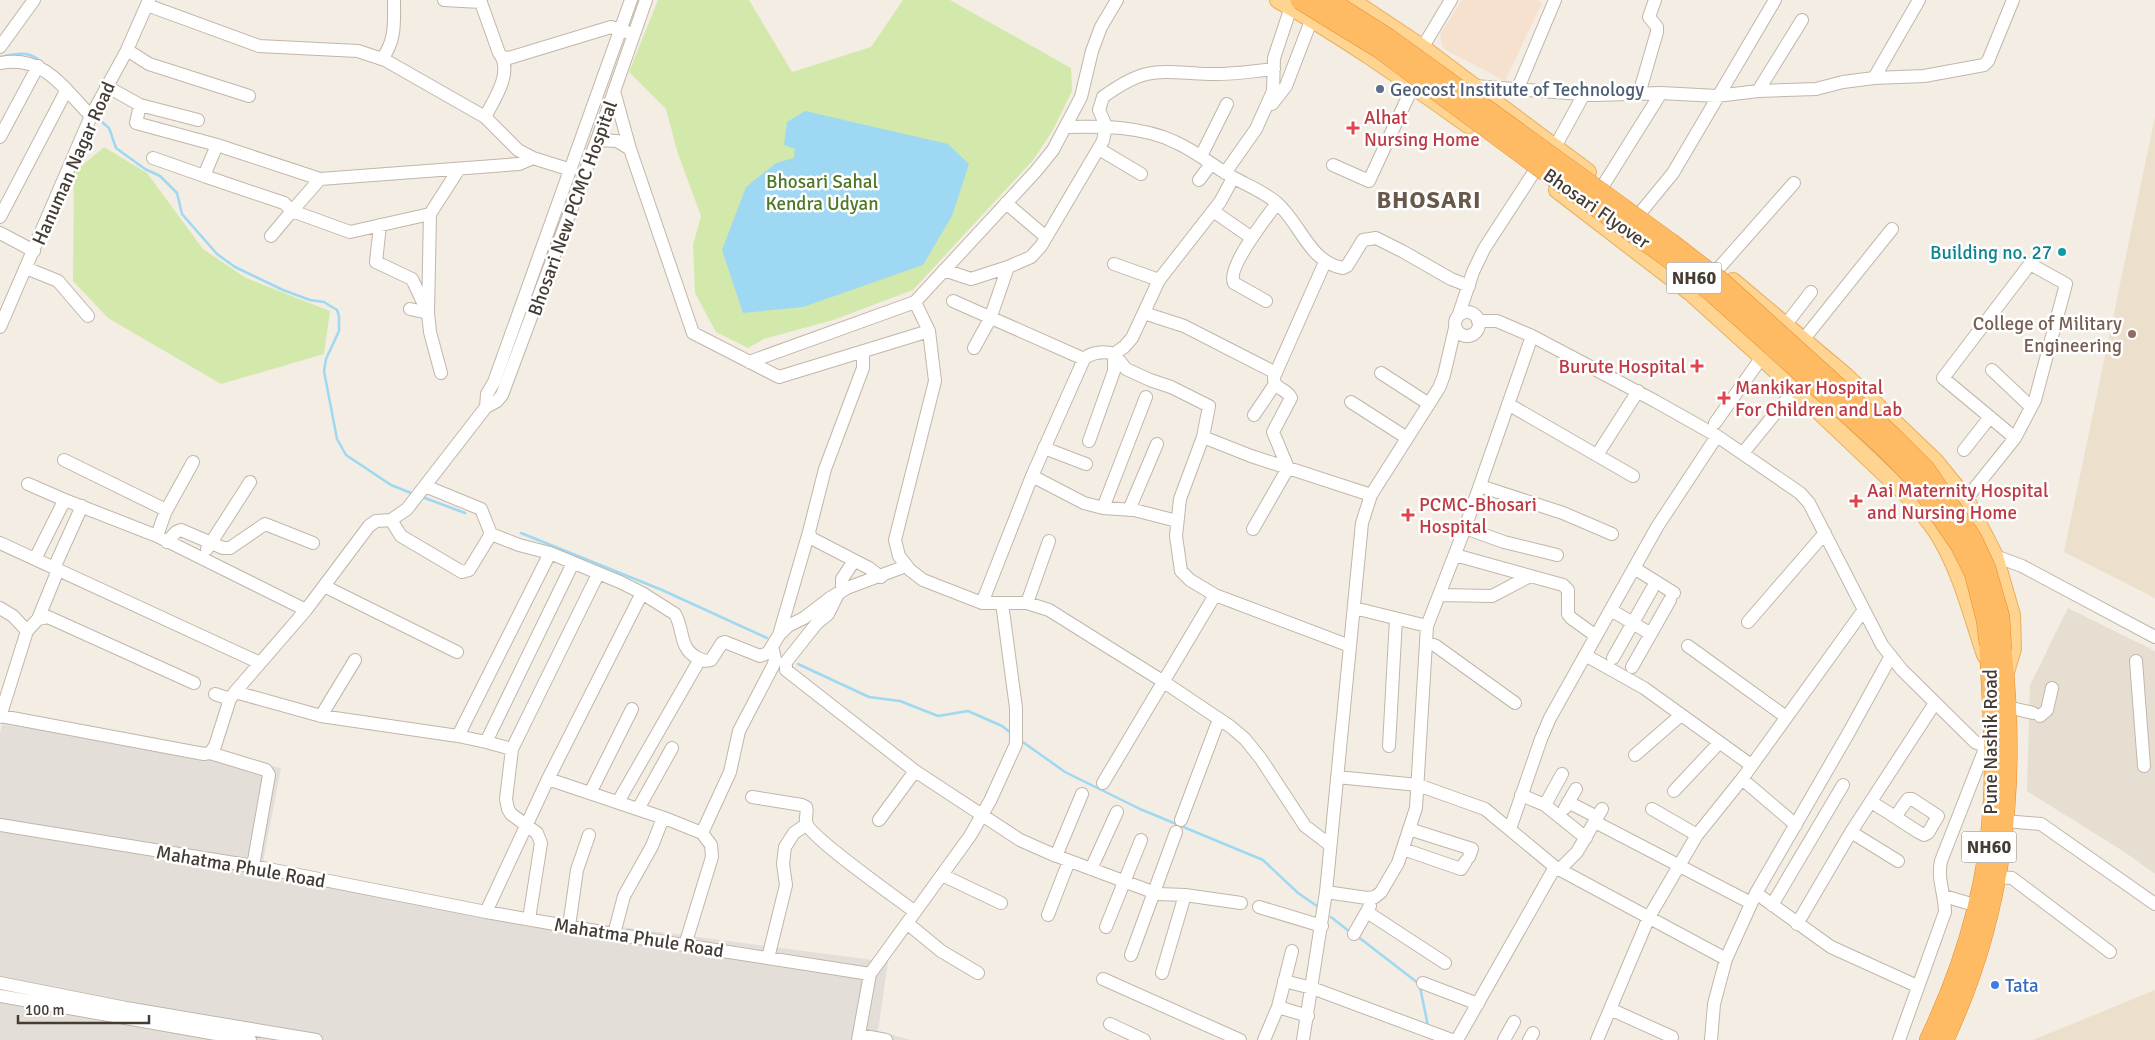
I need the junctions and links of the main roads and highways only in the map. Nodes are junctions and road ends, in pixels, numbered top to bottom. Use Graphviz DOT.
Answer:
graph roads {
  1 [pos="1328,0"];
  2 [pos="1351,0"];
  3 [pos="1290,2"];
  4 [pos="1996,647"];
  5 [pos="1998,672"];
  6 [pos="1928,1040"];
  7 [pos="1944,1040"];
  1 -- 4 [label="highway, Bhosari Flyover / NH60, bridge"];
  2 -- 5 [label="main road"];
  3 -- 4 [label="highway, Bhosari Flyover / NH60, bridge"];
  3 -- 5 [label="main road"];
  4 -- 5 [label="highway, Pune Nashik Road / NH60"];
  5 -- 6 [label="highway, Pune Nashik Road / NH60"];
  5 -- 7 [label="highway, Pune Nashik Road / NH60"];
}
